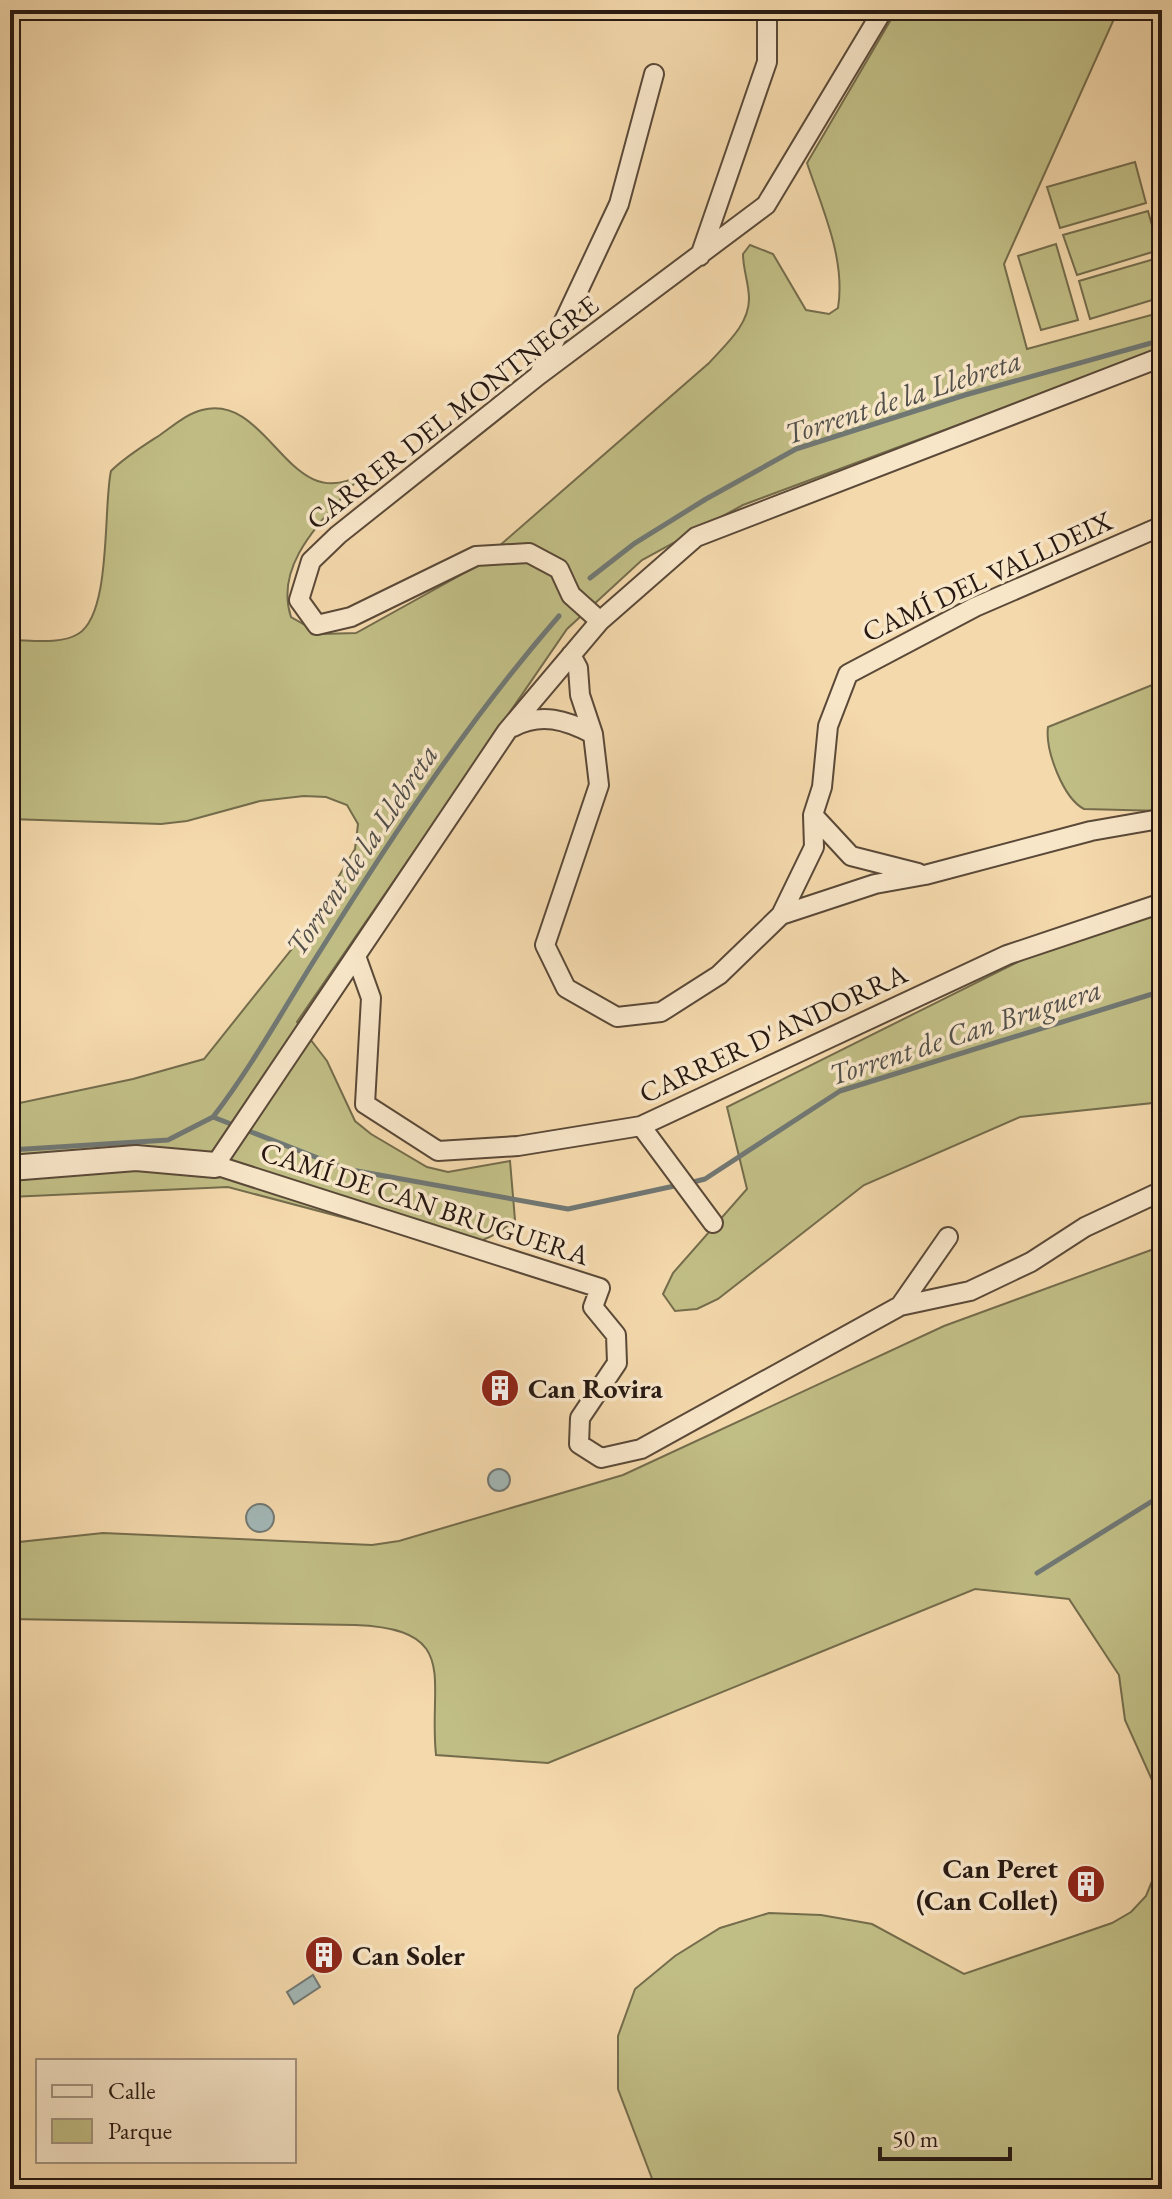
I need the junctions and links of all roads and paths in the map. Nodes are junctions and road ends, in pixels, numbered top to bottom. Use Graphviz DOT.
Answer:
graph roads {
  1 [pos="767,10"];
  2 [pos="883,10"];
  3 [pos="654,74"];
  4 [pos="700,256"];
  5 [pos="1162,357"];
  6 [pos="539,375"];
  7 [pos="1162,526"];
  8 [pos="600,621"];
  9 [pos="571,655"];
  10 [pos="507,731"];
  11 [pos="593,734"];
  12 [pos="813,815"];
  13 [pos="1162,826"];
  14 [pos="925,875"];
  15 [pos="1162,903"];
  16 [pos="781,915"];
  17 [pos="356,956"];
  18 [pos="641,1126"];
  19 [pos="215,1165"];
  20 [pos="10,1168"];
  21 [pos="1162,1191"];
  22 [pos="713,1223"];
  23 [pos="948,1237"];
  24 [pos="900,1306"];
  1 -- 4 [label="street"];
  2 -- 4 [label="street, CARRER DEL MONTNEGRE"];
  3 -- 6 [label="street"];
  4 -- 6 [label="street, CARRER DEL MONTNEGRE"];
  5 -- 8 [label="street"];
  6 -- 8 [label="street, CARRER DEL MONTNEGRE"];
  7 -- 12 [label="street, CAMÍ DEL VALLDEIX"];
  8 -- 9 [label="street"];
  9 -- 10 [label="street"];
  9 -- 11 [label="street, CAMÍ DEL VALLDEIX"];
  10 -- 11 [label="street"];
  10 -- 17 [label="street"];
  11 -- 16 [label="street, CAMÍ DEL VALLDEIX"];
  12 -- 14 [label="street"];
  12 -- 16 [label="street, CAMÍ DEL VALLDEIX"];
  13 -- 14 [label="street"];
  14 -- 16 [label="street"];
  15 -- 18 [label="street, CARRER D'ANDORRA"];
  17 -- 18 [label="street, CARRER D'ANDORRA"];
  17 -- 19 [label="street"];
  18 -- 22 [label="street"];
  19 -- 20 [label="street"];
  19 -- 24 [label="street, CAMÍ DE CAN BRUGUERA"];
  21 -- 24 [label="street"];
  23 -- 24 [label="street"];
}
